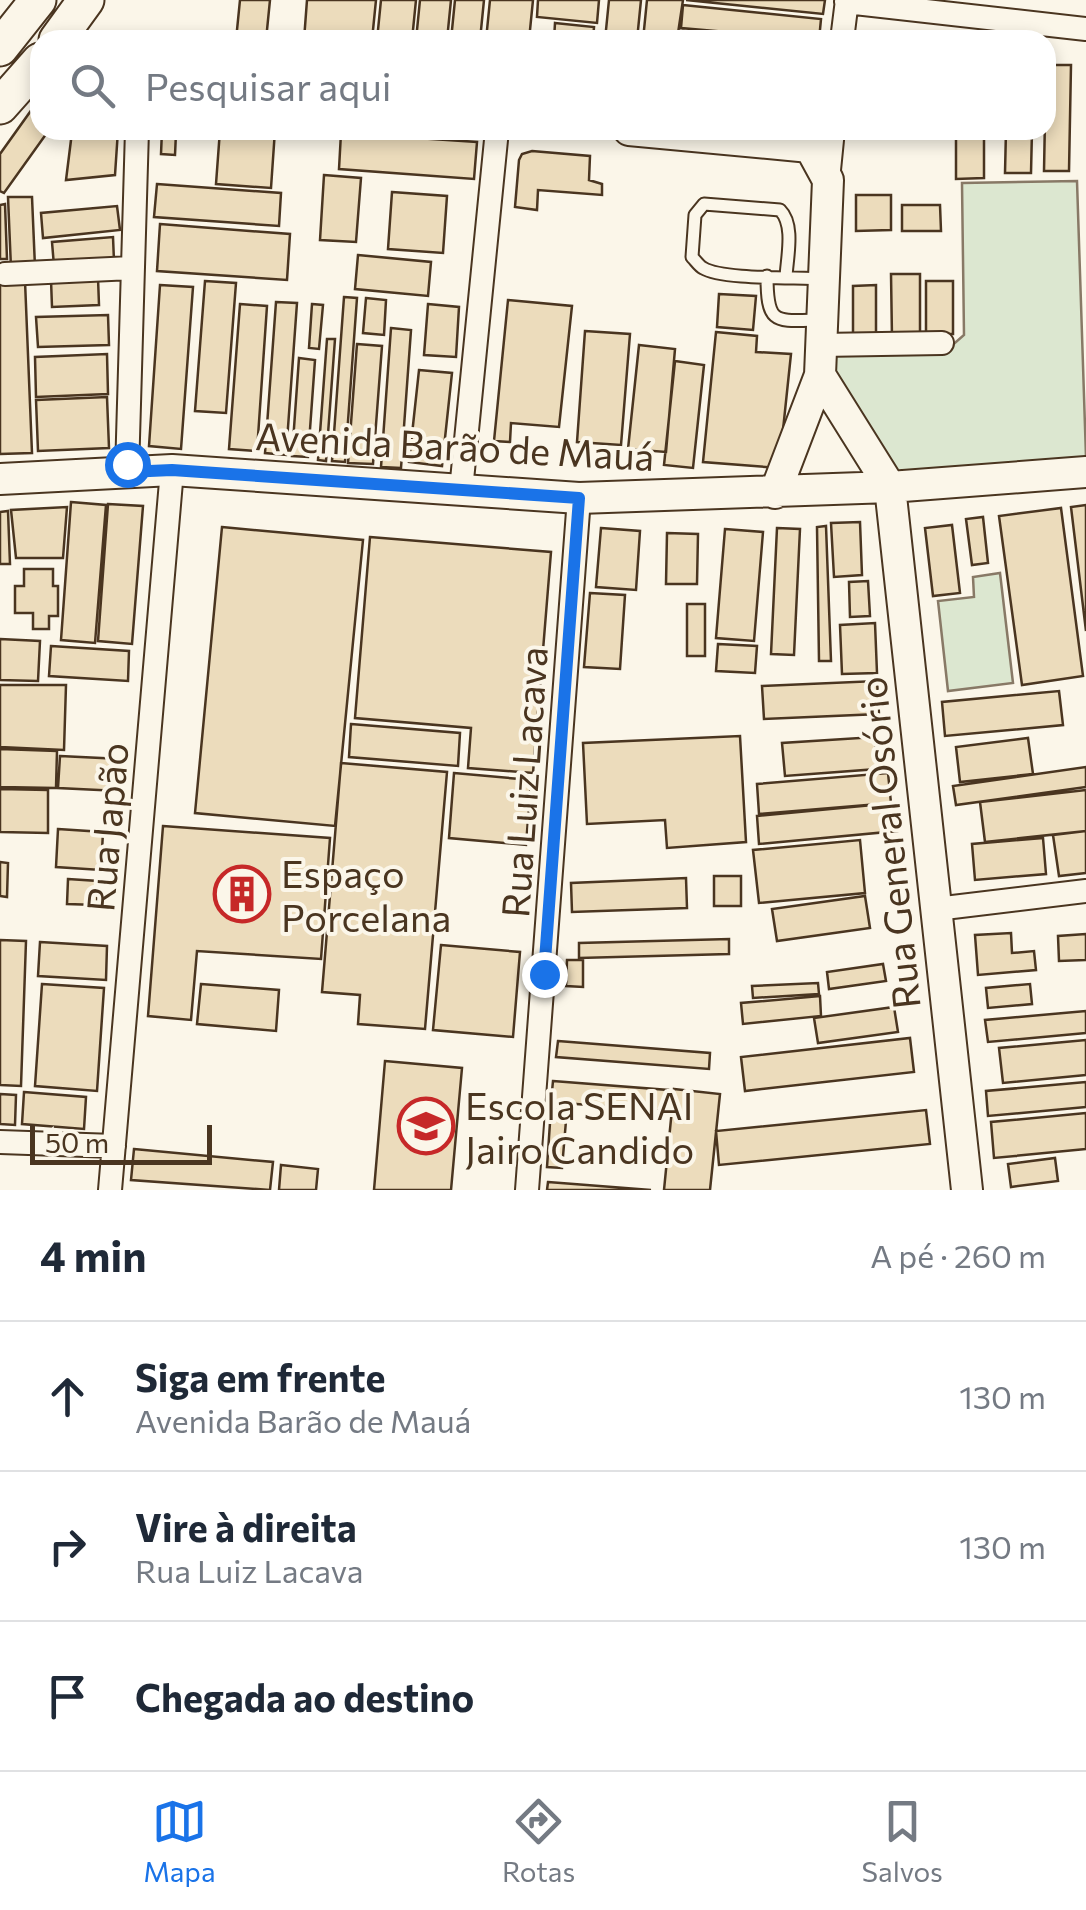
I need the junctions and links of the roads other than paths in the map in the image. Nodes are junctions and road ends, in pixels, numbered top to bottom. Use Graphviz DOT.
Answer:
graph roads {
  1 [pos="86,0"];
  2 [pos="847,1"];
  3 [pos="32,8"];
  4 [pos="1086,29"];
  5 [pos="50,30"];
  6 [pos="65,30"];
  7 [pos="843,30"];
  8 [pos="0,48"];
  9 [pos="30,72"];
  10 [pos="0,106"];
  11 [pos="137,140"];
  12 [pos="496,140"];
  13 [pos="823,140"];
  14 [pos="132,268"];
  15 [pos="5,274"];
  16 [pos="767,276"];
  17 [pos="786,277"];
  18 [pos="823,278"];
  19 [pos="821,332"];
  20 [pos="942,344"];
  21 [pos="820,376"];
  22 [pos="172,470"];
  23 [pos="127,472"];
  24 [pos="1086,472"];
  25 [pos="0,479"];
  26 [pos="890,487"];
  27 [pos="461,490"];
  28 [pos="775,493"];
  29 [pos="579,498"];
  30 [pos="1086,891"];
  31 [pos="936,908"];
  32 [pos="0,1142"];
  33 [pos="114,1146"];
  34 [pos="110,1190"];
  35 [pos="528,1190"];
  36 [pos="967,1190"];
  1 -- 6 [label="main road"];
  2 -- 4 [label="street"];
  2 -- 7 [label="street"];
  3 -- 5 [label="main road"];
  3 -- 8 [label="main road"];
  9 -- 10 [label="main road"];
  11 -- 14 [label="street"];
  12 -- 27 [label="street"];
  13 -- 18 [label="main road"];
  14 -- 15 [label="street"];
  14 -- 23 [label="street"];
  16 -- 17 [label="lane"];
  16 -- 17 [label="lane"];
  16 -- 19 [label="lane"];
  17 -- 18 [label="lane"];
  18 -- 19 [label="main road"];
  19 -- 20 [label="street"];
  19 -- 21 [label="main road"];
  21 -- 26 [label="main road"];
  21 -- 28 [label="main road"];
  22 -- 23 [label="main road, Avenida Barão de Mauá"];
  22 -- 27 [label="main road, Avenida Barão de Mauá"];
  22 -- 33 [label="street, Rua Japão"];
  23 -- 25 [label="main road, Avenida Barão de Mauá"];
  24 -- 26 [label="main road, Avenida Barão de Mauá"];
  26 -- 28 [label="main road, Avenida Barão de Mauá"];
  26 -- 31 [label="main road, Rua General Osório"];
  27 -- 29 [label="main road, Avenida Barão de Mauá"];
  28 -- 29 [label="main road, Avenida Barão de Mauá"];
  29 -- 35 [label="street, Rua Luiz Lacava"];
  30 -- 31 [label="street"];
  31 -- 36 [label="main road, Rua General Osório"];
  32 -- 33 [label="street"];
  33 -- 34 [label="street, Rua Japão"];
}
